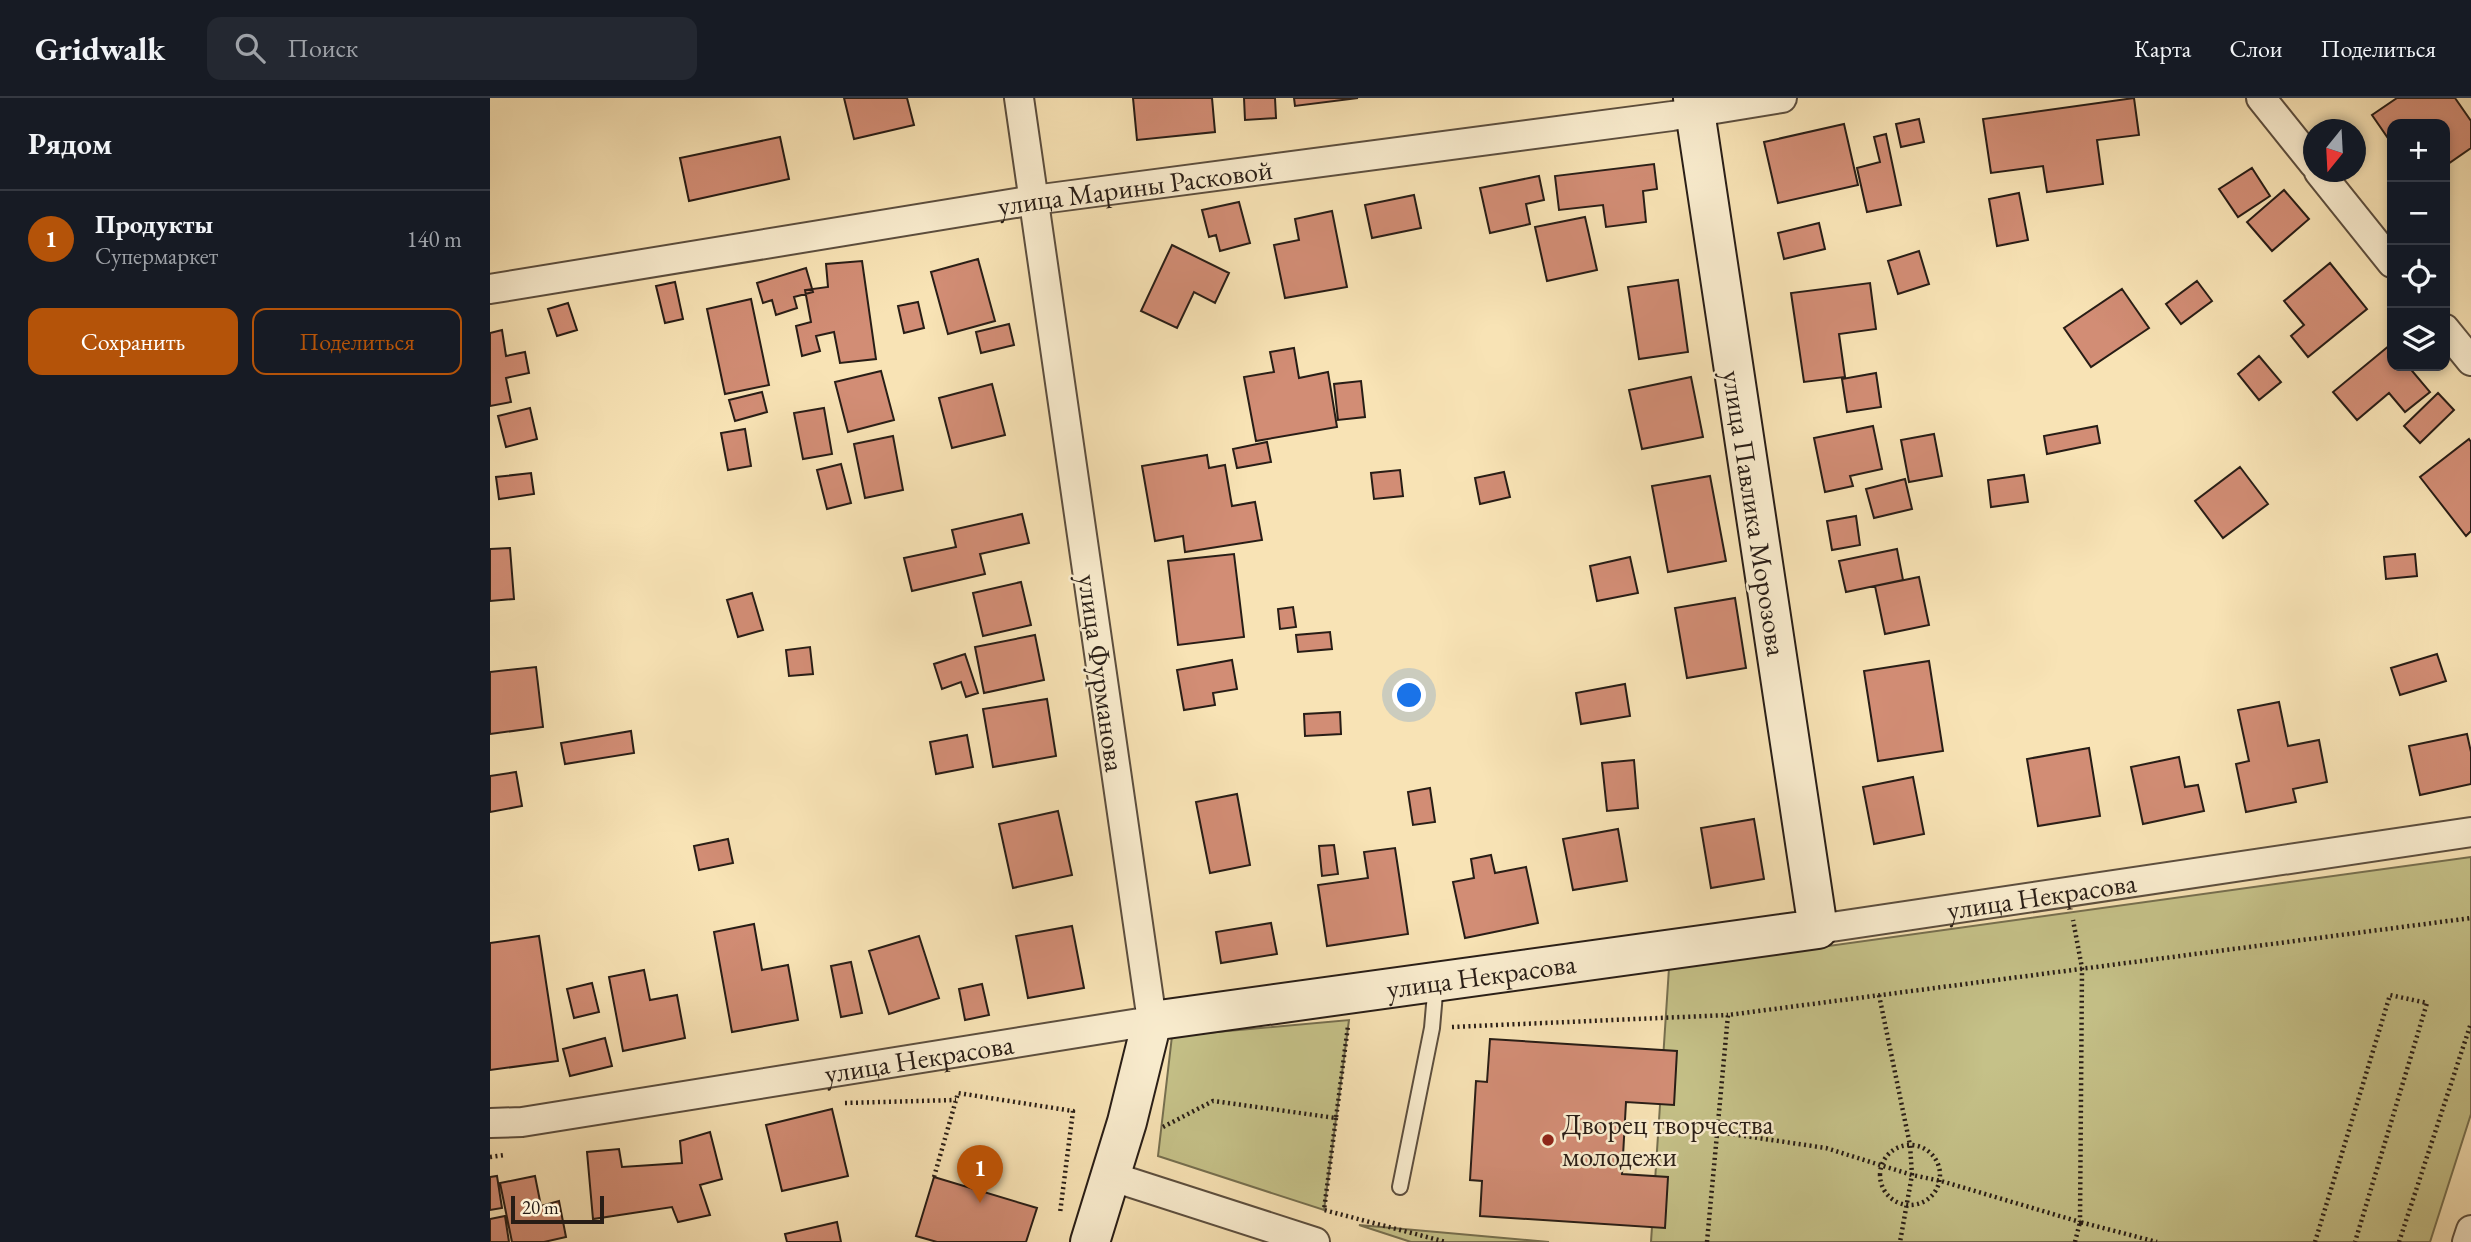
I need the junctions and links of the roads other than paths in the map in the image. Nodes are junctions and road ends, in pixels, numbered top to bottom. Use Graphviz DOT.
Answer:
graph roads {
  1 [pos="1019,98"];
  2 [pos="1782,98"];
  3 [pos="2260,98"];
  4 [pos="1694,105"];
  5 [pos="2303,151"];
  6 [pos="2327,182"];
  7 [pos="1034,200"];
  8 [pos="2387,257"];
  9 [pos="490,289"];
  10 [pos="2450,334"];
  11 [pos="2471,361"];
  12 [pos="2471,832"];
  13 [pos="1818,929"];
  14 [pos="1436,982"];
  15 [pos="1152,1021"];
  16 [pos="490,1123"];
  17 [pos="1110,1176"];
  18 [pos="1400,1187"];
  19 [pos="2471,1230"];
  20 [pos="1090,1242"];
  21 [pos="1315,1242"];
  22 [pos="2467,1242"];
  1 -- 7 [label="street, улица Фурманова"];
  2 -- 4 [label="street, улица Марины Расковой"];
  3 -- 5 [label="street"];
  4 -- 7 [label="street, улица Марины Расковой"];
  4 -- 13 [label="street, улица Павлика Морозова"];
  6 -- 8 [label="street"];
  7 -- 9 [label="street, улица Марины Расковой"];
  7 -- 15 [label="street, улица Фурманова"];
  10 -- 11 [label="street"];
  12 -- 13 [label="street, улица Некрасова"];
  13 -- 14 [label="street, улица Некрасова"];
  14 -- 15 [label="street, улица Некрасова"];
  14 -- 18 [label="lane"];
  15 -- 16 [label="street, улица Некрасова"];
  15 -- 17 [label="street, улица Фурманова"];
  17 -- 20 [label="street, улица Фурманова"];
  17 -- 21 [label="street"];
  19 -- 22 [label="street"];
}
